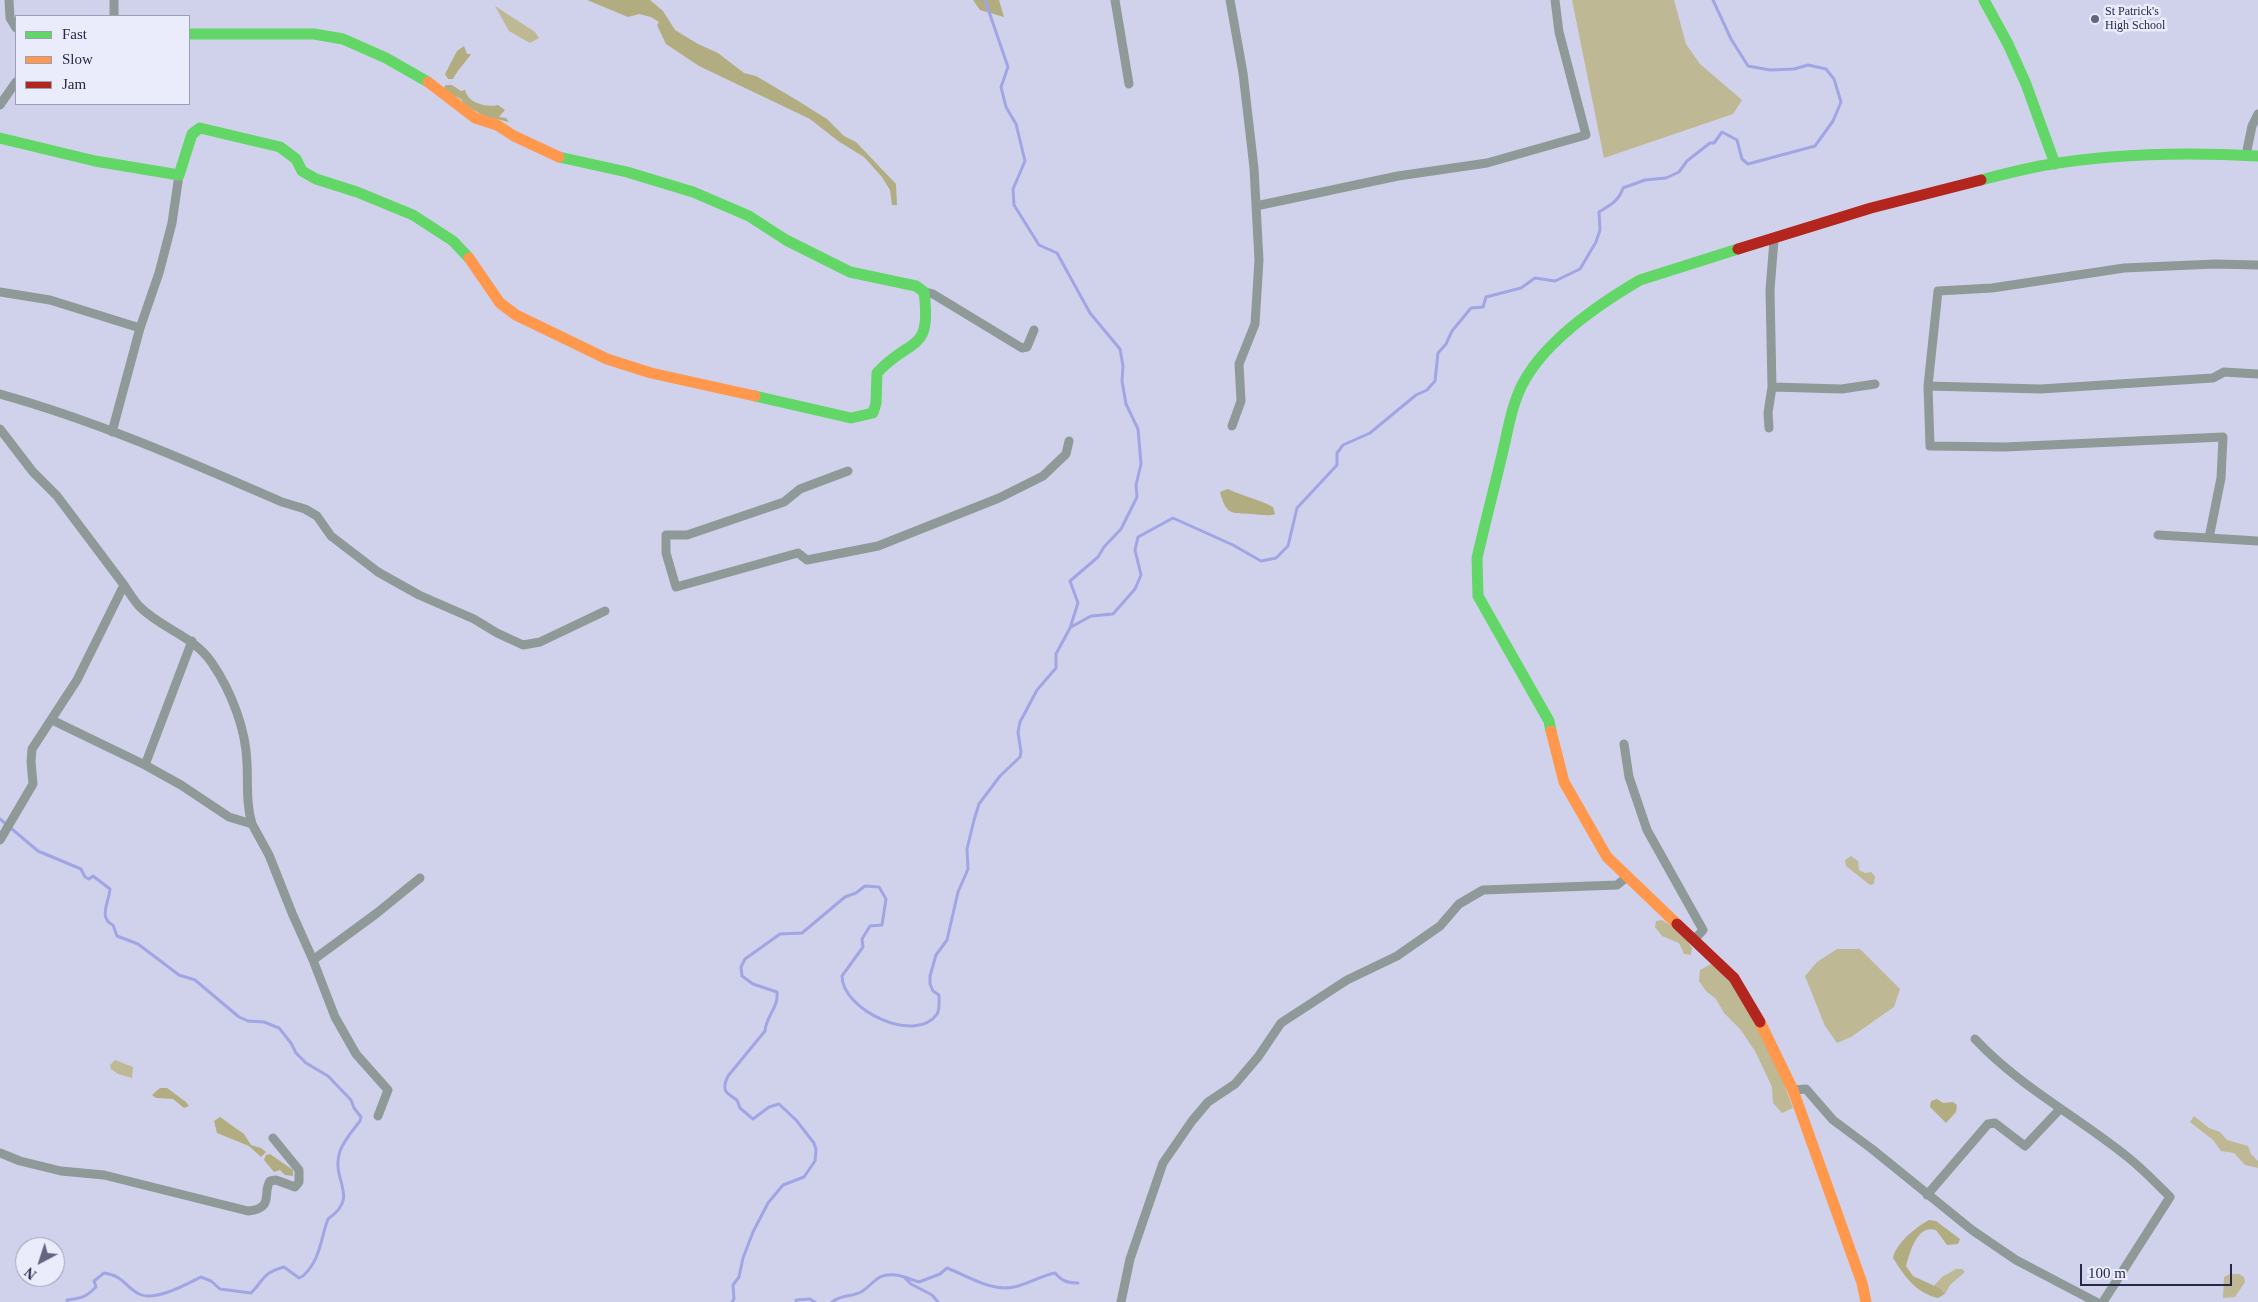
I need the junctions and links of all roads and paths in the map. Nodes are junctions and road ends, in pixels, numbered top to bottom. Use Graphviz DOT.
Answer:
graph roads {
  1 [pos="9,0"];
  2 [pos="114,0"];
  3 [pos="1115,0"];
  4 [pos="1230,0"];
  5 [pos="1555,0"];
  6 [pos="1984,0"];
  7 [pos="114,15"];
  8 [pos="15,26"];
  9 [pos="190,34"];
  10 [pos="15,83"];
  11 [pos="1128,84"];
  12 [pos="0,105"];
  13 [pos="2258,114"];
  14 [pos="0,138"];
  15 [pos="2246,155"];
  16 [pos="2258,156"];
  17 [pos="2055,164"];
  18 [pos="179,175"];
  19 [pos="1256,206"];
  20 [pos="1774,240"];
  21 [pos="2258,265"];
  22 [pos="0,292"];
  23 [pos="924,292"];
  24 [pos="140,328"];
  25 [pos="1034,330"];
  26 [pos="2258,374"];
  27 [pos="1875,384"];
  28 [pos="1928,386"];
  29 [pos="1772,387"];
  30 [pos="0,394"];
  31 [pos="1232,426"];
  32 [pos="1769,428"];
  33 [pos="0,429"];
  34 [pos="112,432"];
  35 [pos="1069,441"];
  36 [pos="848,472"];
  37 [pos="2158,535"];
  38 [pos="2209,538"];
  39 [pos="2258,540"];
  40 [pos="124,585"];
  41 [pos="604,611"];
  42 [pos="192,641"];
  43 [pos="52,720"];
  44 [pos="1624,744"];
  45 [pos="145,765"];
  46 [pos="252,824"];
  47 [pos="0,840"];
  48 [pos="1627,877"];
  49 [pos="420,878"];
  50 [pos="1695,939"];
  51 [pos="314,960"];
  52 [pos="1976,1039"];
  53 [pos="1793,1090"];
  54 [pos="2060,1109"];
  55 [pos="378,1116"];
  56 [pos="273,1138"];
  57 [pos="0,1153"];
  58 [pos="1927,1195"];
  59 [pos="1122,1302"];
  60 [pos="1866,1302"];
  61 [pos="2096,1302"];
  62 [pos="2103,1302"];
  1 -- 8 [label="street"];
  2 -- 7 [label="street"];
  3 -- 11 [label="street"];
  4 -- 19 [label="street"];
  5 -- 19 [label="street"];
  6 -- 17 [label="street"];
  9 -- 23 [label="street"];
  10 -- 12 [label="street"];
  13 -- 15 [label="street"];
  14 -- 18 [label="street"];
  15 -- 16 [label="street"];
  15 -- 17 [label="street"];
  17 -- 20 [label="street"];
  18 -- 23 [label="street"];
  18 -- 24 [label="street"];
  19 -- 31 [label="street"];
  20 -- 29 [label="street"];
  20 -- 48 [label="street"];
  21 -- 28 [label="street"];
  22 -- 24 [label="street"];
  23 -- 25 [label="street"];
  24 -- 34 [label="street"];
  26 -- 28 [label="street"];
  27 -- 29 [label="street"];
  28 -- 38 [label="street"];
  29 -- 32 [label="street"];
  30 -- 34 [label="street"];
  33 -- 40 [label="street"];
  34 -- 41 [label="street"];
  35 -- 36 [label="street"];
  37 -- 38 [label="street"];
  38 -- 39 [label="street"];
  40 -- 42 [label="street"];
  40 -- 43 [label="street"];
  42 -- 45 [label="street"];
  42 -- 46 [label="street"];
  43 -- 45 [label="street"];
  43 -- 47 [label="street"];
  44 -- 50 [label="street"];
  45 -- 46 [label="street"];
  46 -- 51 [label="street"];
  48 -- 50 [label="street"];
  48 -- 59 [label="street"];
  49 -- 51 [label="street"];
  50 -- 53 [label="street"];
  51 -- 55 [label="street"];
  52 -- 54 [label="street"];
  53 -- 58 [label="street"];
  53 -- 60 [label="street"];
  54 -- 58 [label="street"];
  54 -- 62 [label="street"];
  56 -- 57 [label="street"];
  58 -- 61 [label="street"];
}
